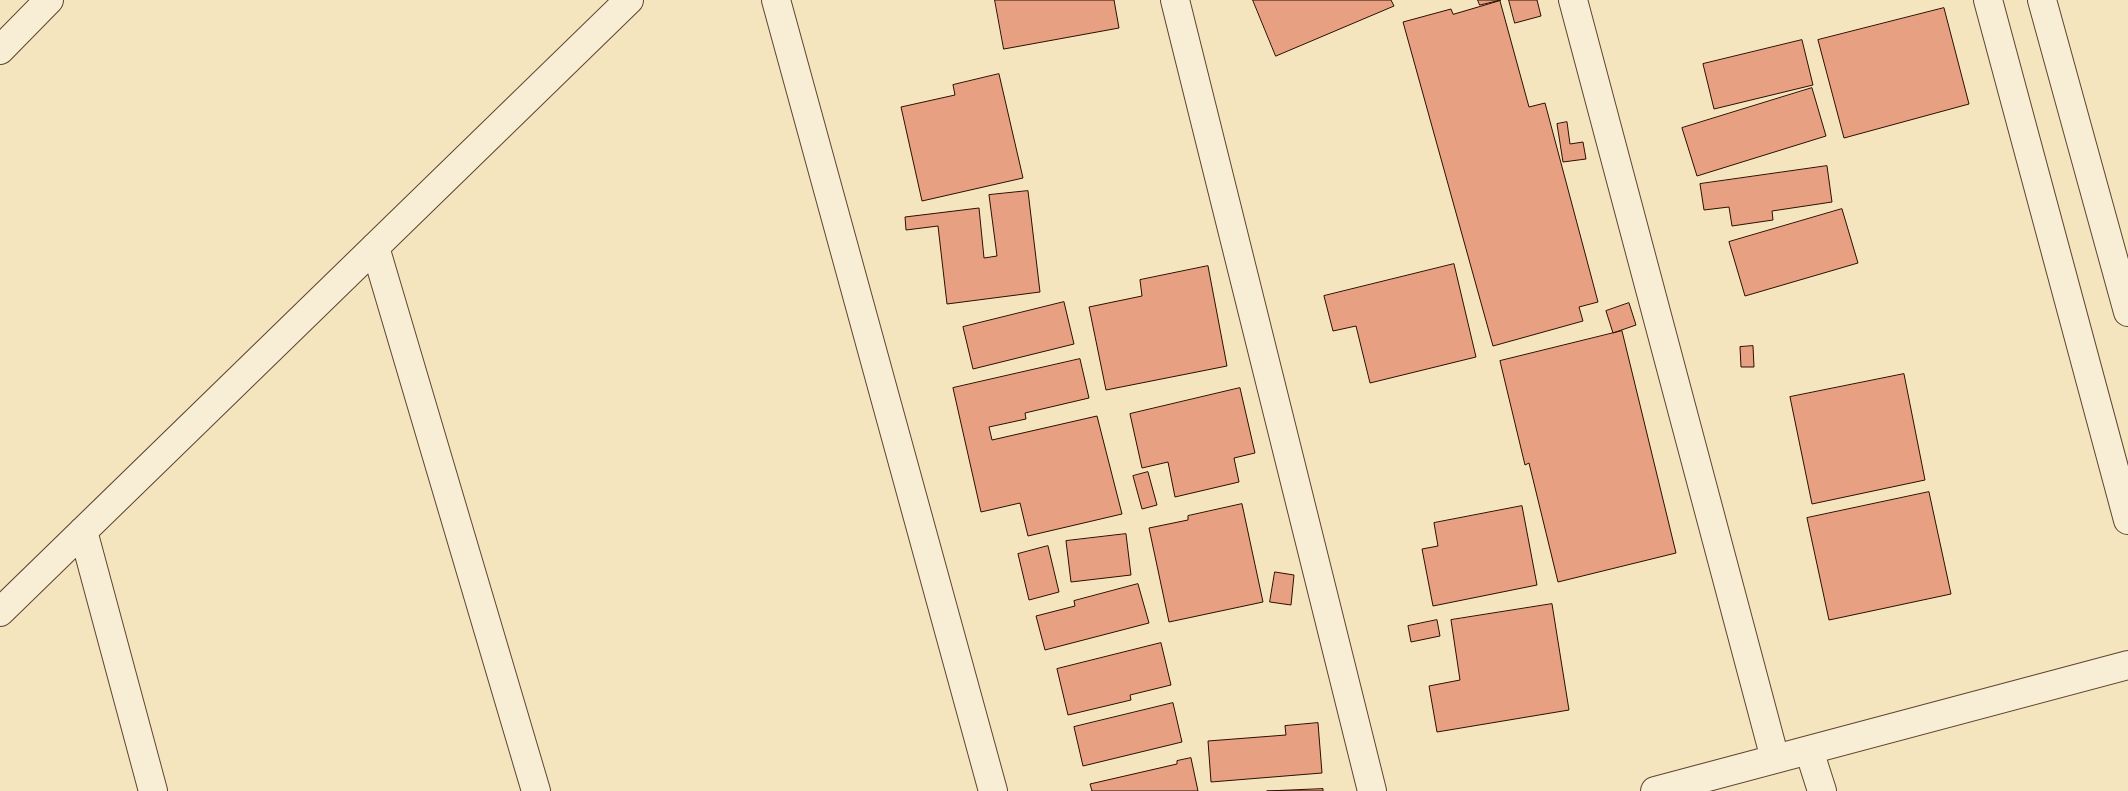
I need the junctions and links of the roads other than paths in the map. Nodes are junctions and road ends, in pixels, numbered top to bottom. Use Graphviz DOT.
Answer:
graph roads {
  1 [pos="49,0"];
  2 [pos="629,0"];
  3 [pos="776,0"];
  4 [pos="1175,0"];
  5 [pos="1573,0"];
  6 [pos="1988,0"];
  7 [pos="2042,0"];
  8 [pos="0,50"];
  9 [pos="375,247"];
  10 [pos="2128,312"];
  11 [pos="2128,520"];
  12 [pos="84,531"];
  13 [pos="0,612"];
  14 [pos="2128,665"];
  15 [pos="1810,750"];
  16 [pos="1775,759"];
  17 [pos="153,791"];
  18 [pos="536,791"];
  19 [pos="993,791"];
  20 [pos="1372,791"];
  21 [pos="1655,791"];
  22 [pos="1822,791"];
  1 -- 8 [label="street"];
  2 -- 9 [label="street"];
  3 -- 19 [label="street"];
  4 -- 20 [label="street"];
  5 -- 16 [label="street"];
  6 -- 11 [label="street"];
  7 -- 10 [label="street"];
  9 -- 12 [label="street"];
  9 -- 18 [label="street"];
  12 -- 13 [label="street"];
  12 -- 17 [label="street"];
  14 -- 15 [label="street"];
  15 -- 16 [label="street"];
  15 -- 22 [label="street"];
  16 -- 21 [label="street"];
}
